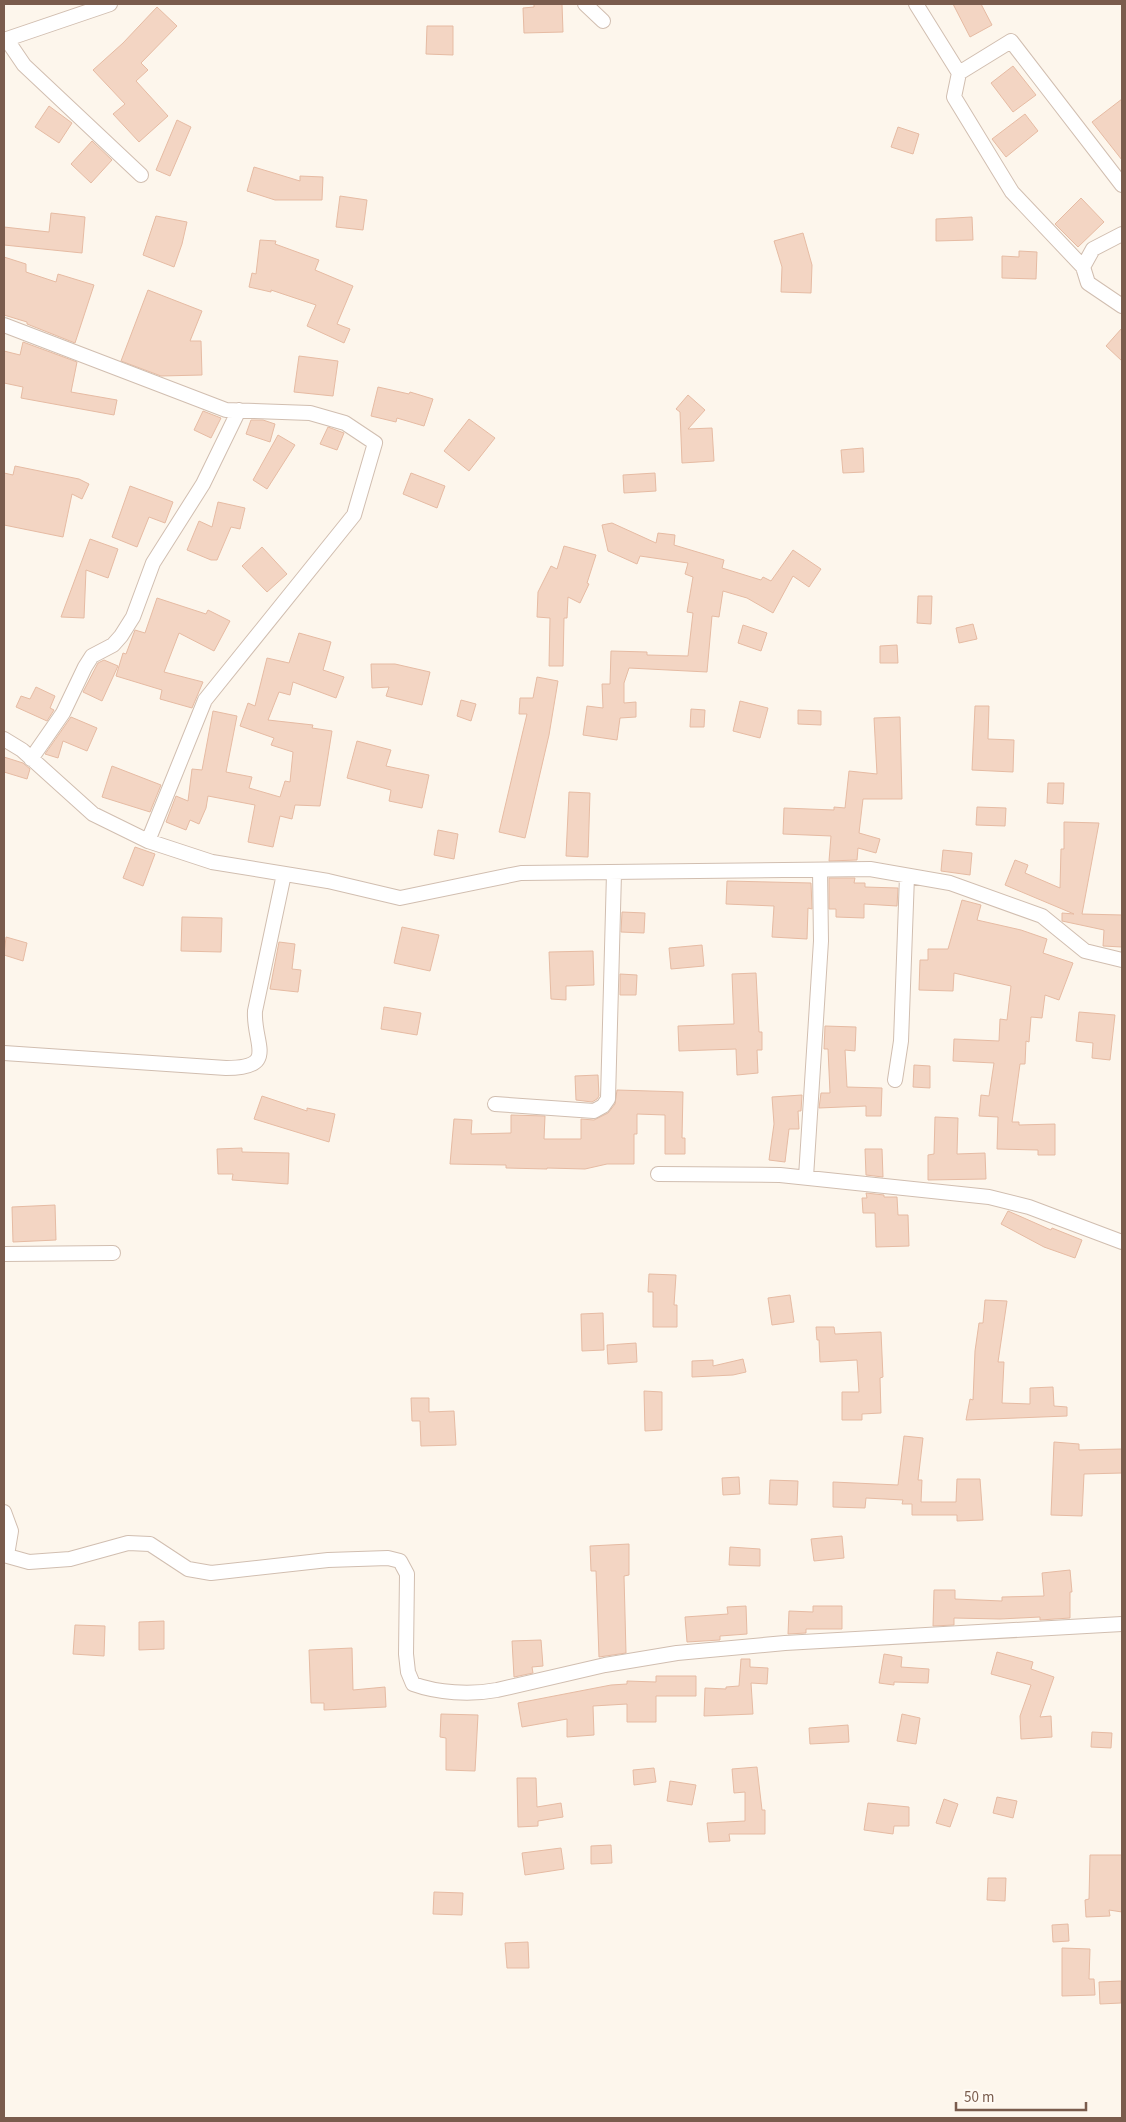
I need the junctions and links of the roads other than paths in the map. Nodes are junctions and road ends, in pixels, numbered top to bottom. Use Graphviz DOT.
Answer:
graph roads {
  1 [pos="110,4"];
  2 [pos="585,4"];
  3 [pos="916,4"];
  4 [pos="603,22"];
  5 [pos="6,40"];
  6 [pos="959,72"];
  7 [pos="140,175"];
  8 [pos="1122,186"];
  9 [pos="1122,234"];
  10 [pos="1083,266"];
  11 [pos="1122,306"];
  12 [pos="4,326"];
  13 [pos="239,410"];
  14 [pos="4,739"];
  15 [pos="32,759"];
  16 [pos="148,841"];
  17 [pos="820,870"];
  18 [pos="614,873"];
  19 [pos="284,874"];
  20 [pos="907,876"];
  21 [pos="1122,960"];
  22 [pos="4,1053"];
  23 [pos="895,1080"];
  24 [pos="495,1104"];
  25 [pos="658,1174"];
  26 [pos="806,1177"];
  27 [pos="1122,1242"];
  28 [pos="113,1253"];
  29 [pos="4,1254"];
  30 [pos="4,1512"];
  31 [pos="6,1555"];
  32 [pos="1122,1624"];
  1 -- 5 [label="street"];
  2 -- 4 [label="street"];
  3 -- 6 [label="street"];
  5 -- 7 [label="street"];
  6 -- 8 [label="street"];
  6 -- 10 [label="street"];
  9 -- 10 [label="street"];
  10 -- 11 [label="street"];
  12 -- 13 [label="street"];
  13 -- 15 [label="street"];
  13 -- 16 [label="street"];
  14 -- 15 [label="street"];
  15 -- 16 [label="street"];
  16 -- 19 [label="street"];
  17 -- 18 [label="street"];
  17 -- 20 [label="street"];
  17 -- 26 [label="street"];
  18 -- 19 [label="street"];
  18 -- 24 [label="street"];
  19 -- 22 [label="street"];
  20 -- 21 [label="street"];
  20 -- 23 [label="street"];
  25 -- 26 [label="street"];
  26 -- 27 [label="street"];
  28 -- 29 [label="street"];
  30 -- 31 [label="street"];
  31 -- 32 [label="street"];
}
